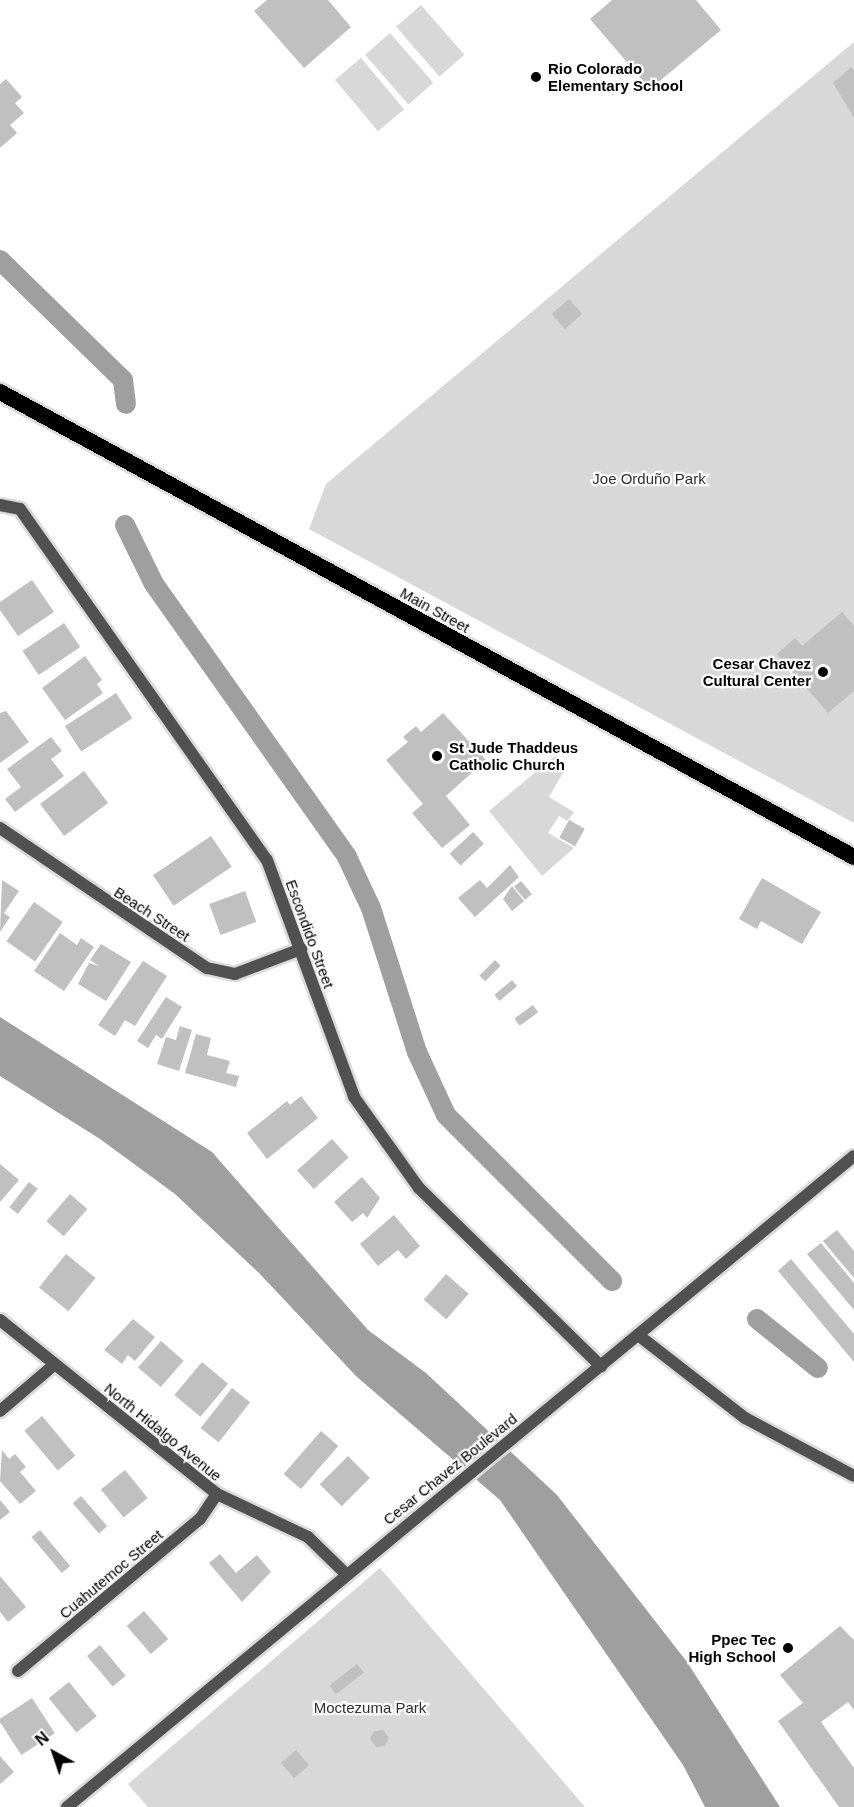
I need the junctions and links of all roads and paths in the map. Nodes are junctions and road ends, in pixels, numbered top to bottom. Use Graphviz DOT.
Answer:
graph roads {
  1 [pos="0,392"];
  2 [pos="0,505"];
  3 [pos="0,828"];
  4 [pos="854,857"];
  5 [pos="301,949"];
  6 [pos="854,1156"];
  7 [pos="0,1320"];
  8 [pos="638,1335"];
  9 [pos="55,1364"];
  10 [pos="601,1366"];
  11 [pos="0,1411"];
  12 [pos="854,1476"];
  13 [pos="217,1494"];
  14 [pos="346,1574"];
  15 [pos="18,1671"];
  16 [pos="67,1807"];
  1 -- 4 [label="highway, Main Street"];
  2 -- 5 [label="street, Escondido Street"];
  3 -- 5 [label="street, Beach Street"];
  5 -- 10 [label="street, Escondido Street"];
  6 -- 8 [label="street, Cesar Chavez Boulevard"];
  7 -- 9 [label="street, North Hidalgo Avenue"];
  8 -- 10 [label="street, Cesar Chavez Boulevard"];
  8 -- 12 [label="street"];
  9 -- 11 [label="street"];
  9 -- 13 [label="street, North Hidalgo Avenue"];
  10 -- 14 [label="street, Cesar Chavez Boulevard"];
  13 -- 14 [label="street, North Hidalgo Avenue"];
  13 -- 15 [label="street, Cuahutemoc Street"];
  14 -- 16 [label="street, Cesar Chavez Boulevard"];
}
